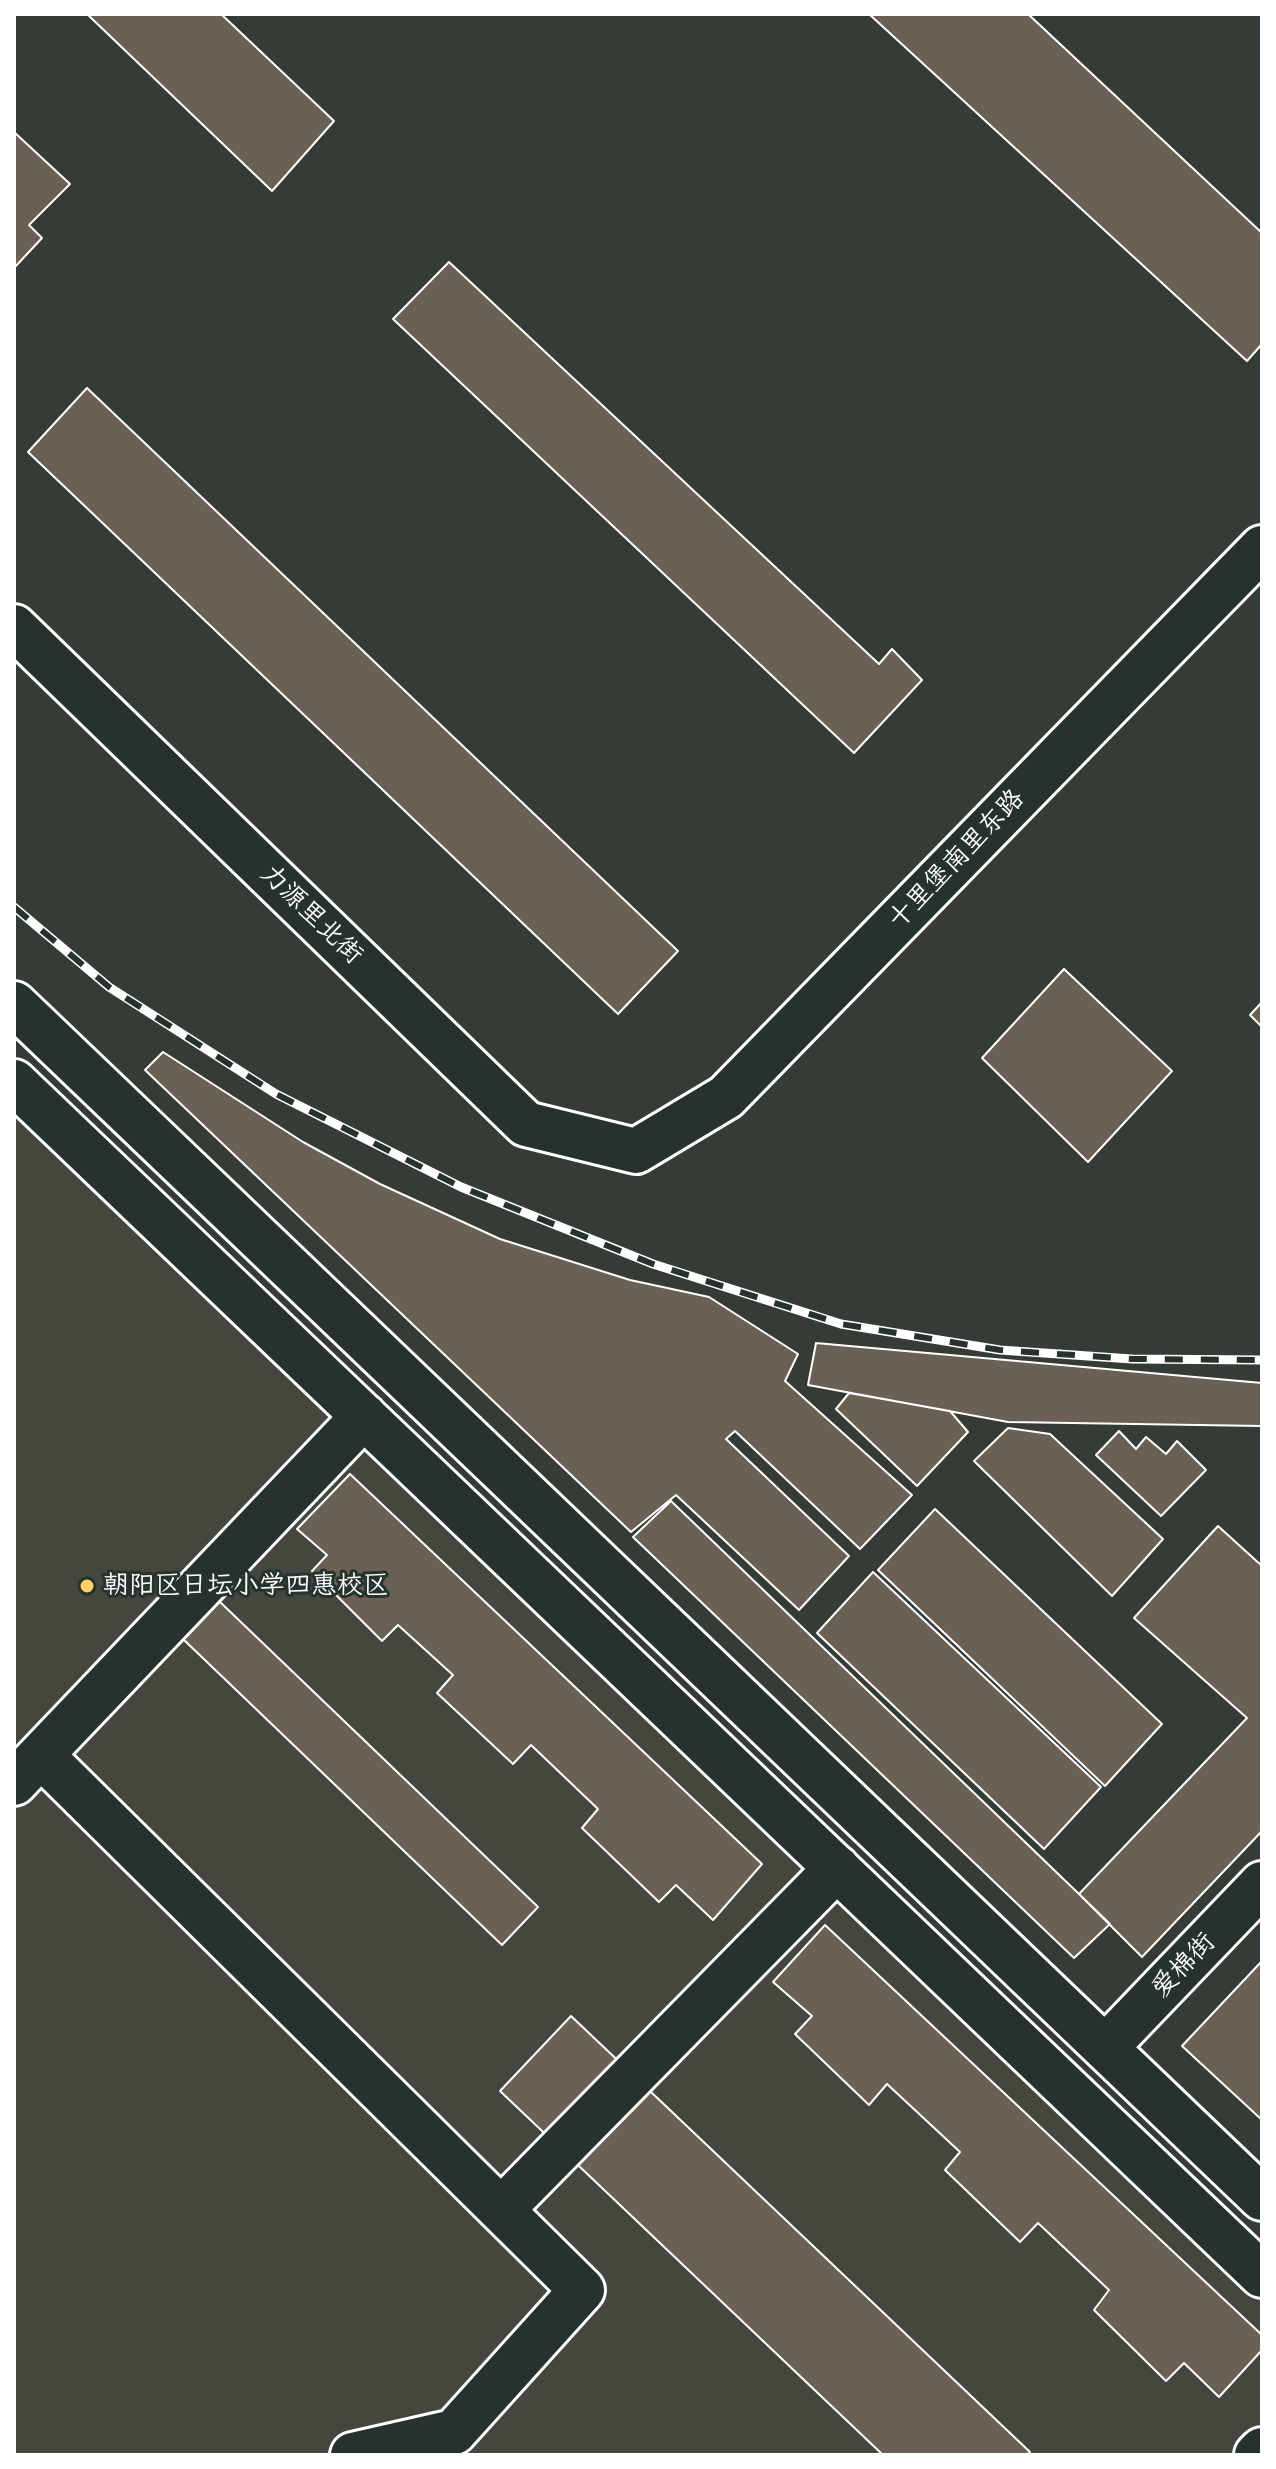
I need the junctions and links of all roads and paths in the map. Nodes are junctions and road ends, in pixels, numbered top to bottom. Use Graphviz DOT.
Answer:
graph roads {
  1 [pos="1262,548"];
  2 [pos="14,627"];
  3 [pos="14,1004"];
  4 [pos="14,1082"];
  5 [pos="636,1151"];
  6 [pos="364,1416"];
  7 [pos="28,1769"];
  8 [pos="837,1868"];
  9 [pos="1262,1884"];
  10 [pos="1105,2048"];
  11 [pos="1262,2198"];
  12 [pos="501,2210"];
  13 [pos="1262,2275"];
  14 [pos="1262,2450"];
  15 [pos="353,2455"];
  16 [pos="1257,2455"];
  1 -- 5 [label="street, 十里堡南里东路"];
  2 -- 5 [label="street, 力源里北街"];
  3 -- 10 [label="street"];
  4 -- 6 [label="street"];
  6 -- 7 [label="street"];
  6 -- 8 [label="street"];
  7 -- 12 [label="street"];
  8 -- 12 [label="street"];
  8 -- 13 [label="street"];
  9 -- 10 [label="street, 爱棉街"];
  10 -- 11 [label="street"];
  12 -- 15 [label="street"];
  14 -- 16 [label="street"];
}
